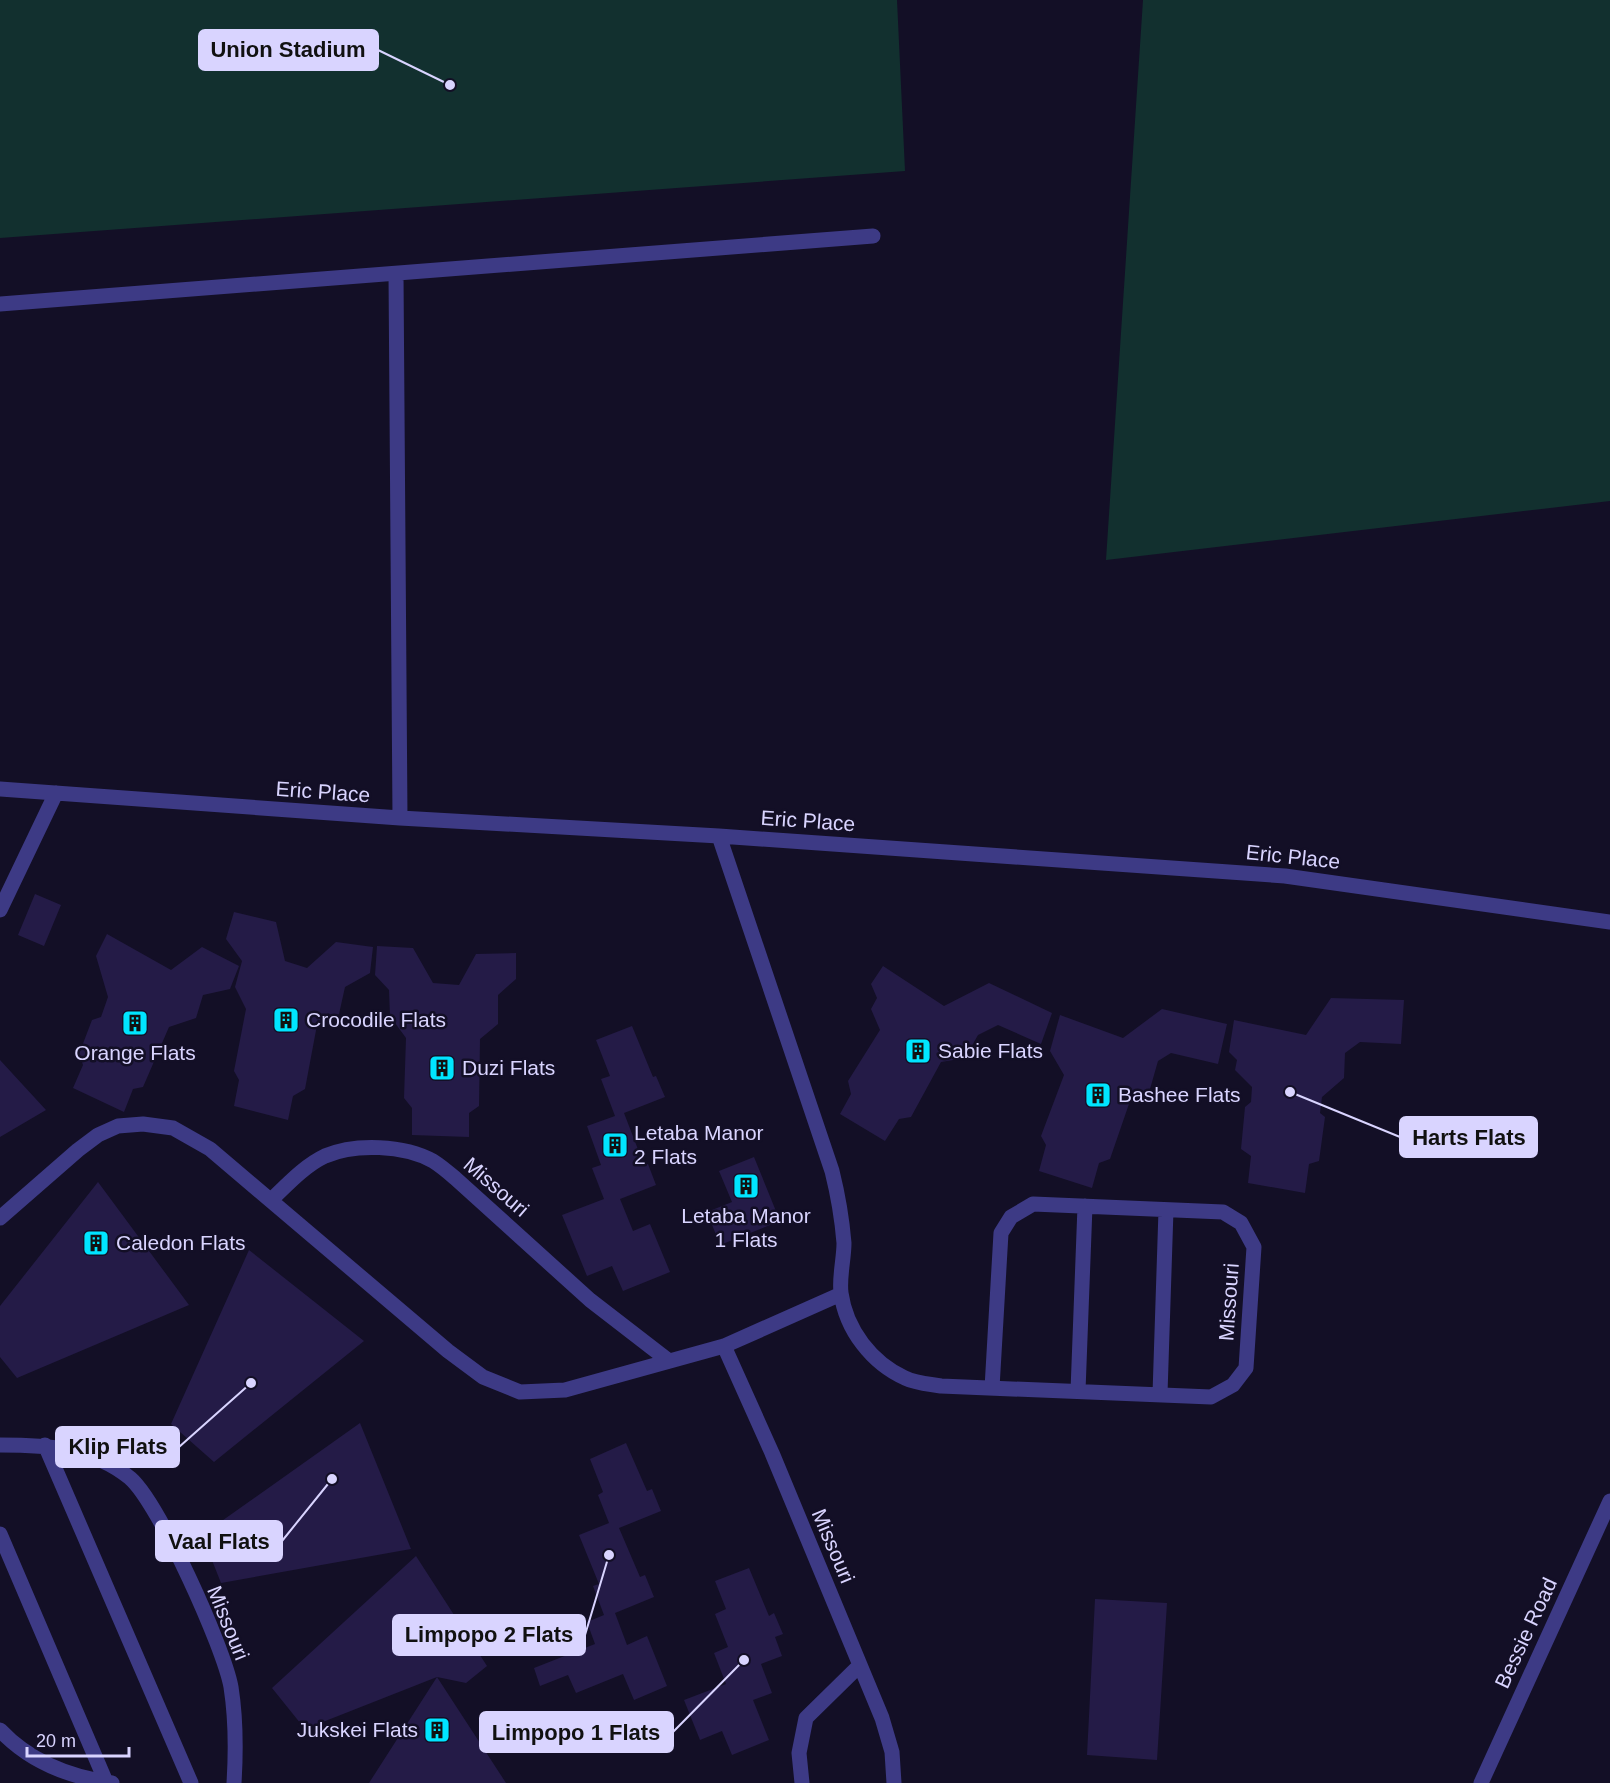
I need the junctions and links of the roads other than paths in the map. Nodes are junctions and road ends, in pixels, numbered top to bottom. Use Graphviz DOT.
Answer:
graph roads {
  1 [pos="873,236"];
  2 [pos="396,274"];
  3 [pos="0,304"];
  4 [pos="0,789"];
  5 [pos="56,793"];
  6 [pos="400,818"];
  7 [pos="719,836"];
  8 [pos="0,910"];
  9 [pos="1610,922"];
  10 [pos="271,1200"];
  11 [pos="1085,1206"];
  12 [pos="1166,1210"];
  13 [pos="0,1218"];
  14 [pos="841,1294"];
  15 [pos="723,1346"];
  16 [pos="669,1361"];
  17 [pos="992,1388"];
  18 [pos="1078,1391"];
  19 [pos="1160,1394"];
  20 [pos="0,1445"];
  21 [pos="45,1445"];
  22 [pos="1610,1501"];
  23 [pos="0,1534"];
  24 [pos="860,1665"];
  25 [pos="0,1730"];
  26 [pos="109,1783"];
  27 [pos="191,1783"];
  28 [pos="234,1783"];
  29 [pos="802,1783"];
  30 [pos="894,1783"];
  31 [pos="1481,1783"];
  1 -- 2 [label="street"];
  2 -- 3 [label="street"];
  2 -- 6 [label="street"];
  4 -- 5 [label="street, Eric Place"];
  5 -- 6 [label="street, Eric Place"];
  5 -- 8 [label="street"];
  6 -- 7 [label="street, Eric Place"];
  7 -- 9 [label="street, Eric Place"];
  7 -- 14 [label="street, Missouri"];
  10 -- 13 [label="street"];
  10 -- 16 [label="street"];
  10 -- 16 [label="street, Missouri"];
  11 -- 12 [label="street, Missouri"];
  11 -- 17 [label="street, Missouri"];
  11 -- 18 [label="street"];
  12 -- 19 [label="street"];
  12 -- 19 [label="street, Missouri"];
  14 -- 15 [label="street"];
  14 -- 17 [label="street, Missouri"];
  15 -- 16 [label="street"];
  15 -- 24 [label="street, Missouri"];
  17 -- 18 [label="street, Missouri"];
  18 -- 19 [label="street, Missouri"];
  20 -- 21 [label="street, Missouri"];
  21 -- 27 [label="street"];
  21 -- 28 [label="street, Missouri"];
  22 -- 31 [label="street, Bessie Road"];
  23 -- 26 [label="street"];
  24 -- 29 [label="street"];
  24 -- 30 [label="street, Missouri"];
  25 -- 26 [label="street"];
}
